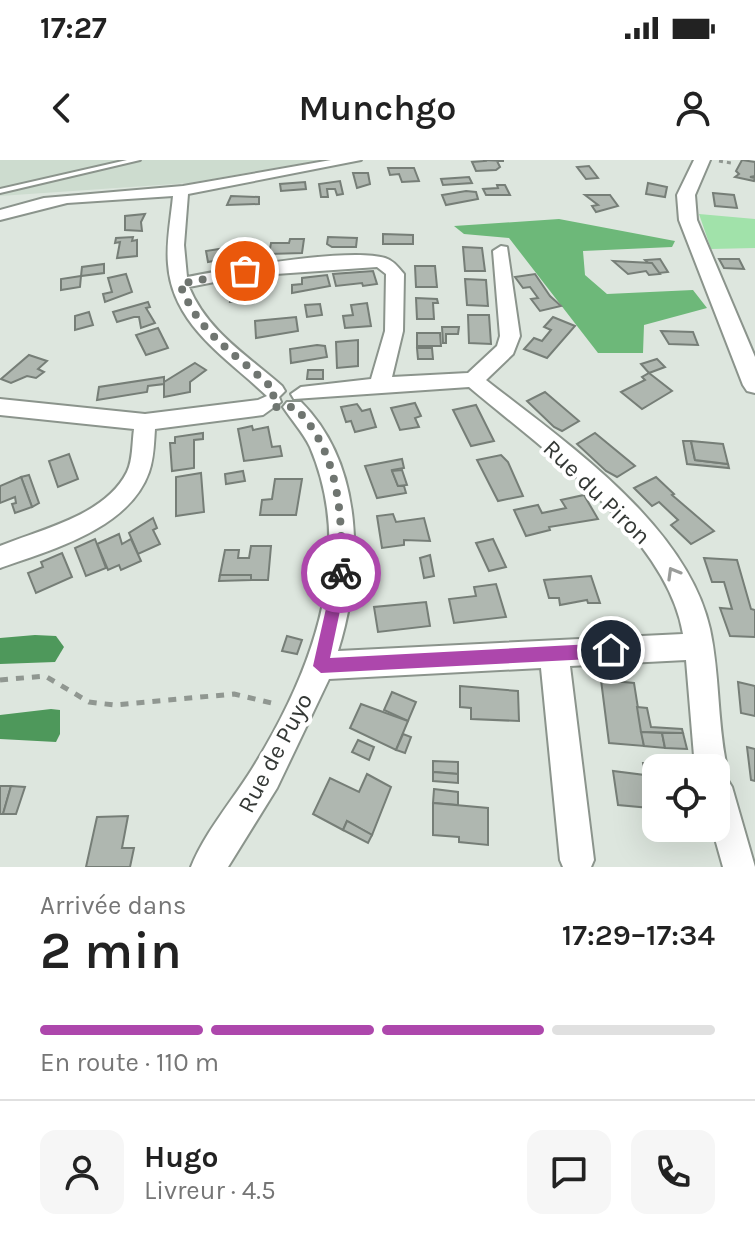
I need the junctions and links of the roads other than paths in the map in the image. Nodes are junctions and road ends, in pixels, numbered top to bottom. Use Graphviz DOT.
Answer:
graph roads {
  1 [pos="136,160"];
  2 [pos="354,160"];
  3 [pos="702,160"];
  4 [pos="181,190"];
  5 [pos="0,191"];
  6 [pos="81,199"];
  7 [pos="0,215"];
  8 [pos="0,223"];
  9 [pos="501,251"];
  10 [pos="180,284"];
  11 [pos="473,380"];
  12 [pos="380,385"];
  13 [pos="755,385"];
  14 [pos="285,398"];
  15 [pos="0,407"];
  16 [pos="145,422"];
  17 [pos="0,557"];
  18 [pos="696,646"];
  19 [pos="554,653"];
  20 [pos="321,666"];
  21 [pos="709,754"];
  22 [pos="730,834"];
  23 [pos="577,860"];
  24 [pos="208,867"];
  25 [pos="740,867"];
  1 -- 5 [label="lane"];
  2 -- 4 [label="street"];
  3 -- 13 [label="street"];
  4 -- 6 [label="street"];
  4 -- 10 [label="street, Rue de Puyo"];
  6 -- 7 [label="street"];
  6 -- 8 [label="street"];
  9 -- 11 [label="street"];
  10 -- 12 [label="street"];
  10 -- 14 [label="street, Rue de Puyo"];
  11 -- 12 [label="street"];
  18 -- 11 [label="street, Rue du Piron, one-way"];
  12 -- 14 [label="street"];
  14 -- 16 [label="street"];
  14 -- 20 [label="street, Rue de Puyo"];
  15 -- 16 [label="street"];
  16 -- 17 [label="street"];
  18 -- 19 [label="street"];
  18 -- 21 [label="street, Rue du Piron"];
  19 -- 20 [label="street"];
  19 -- 23 [label="street"];
  20 -- 24 [label="street, Rue de Puyo"];
  22 -- 25 [label="street"];
}
